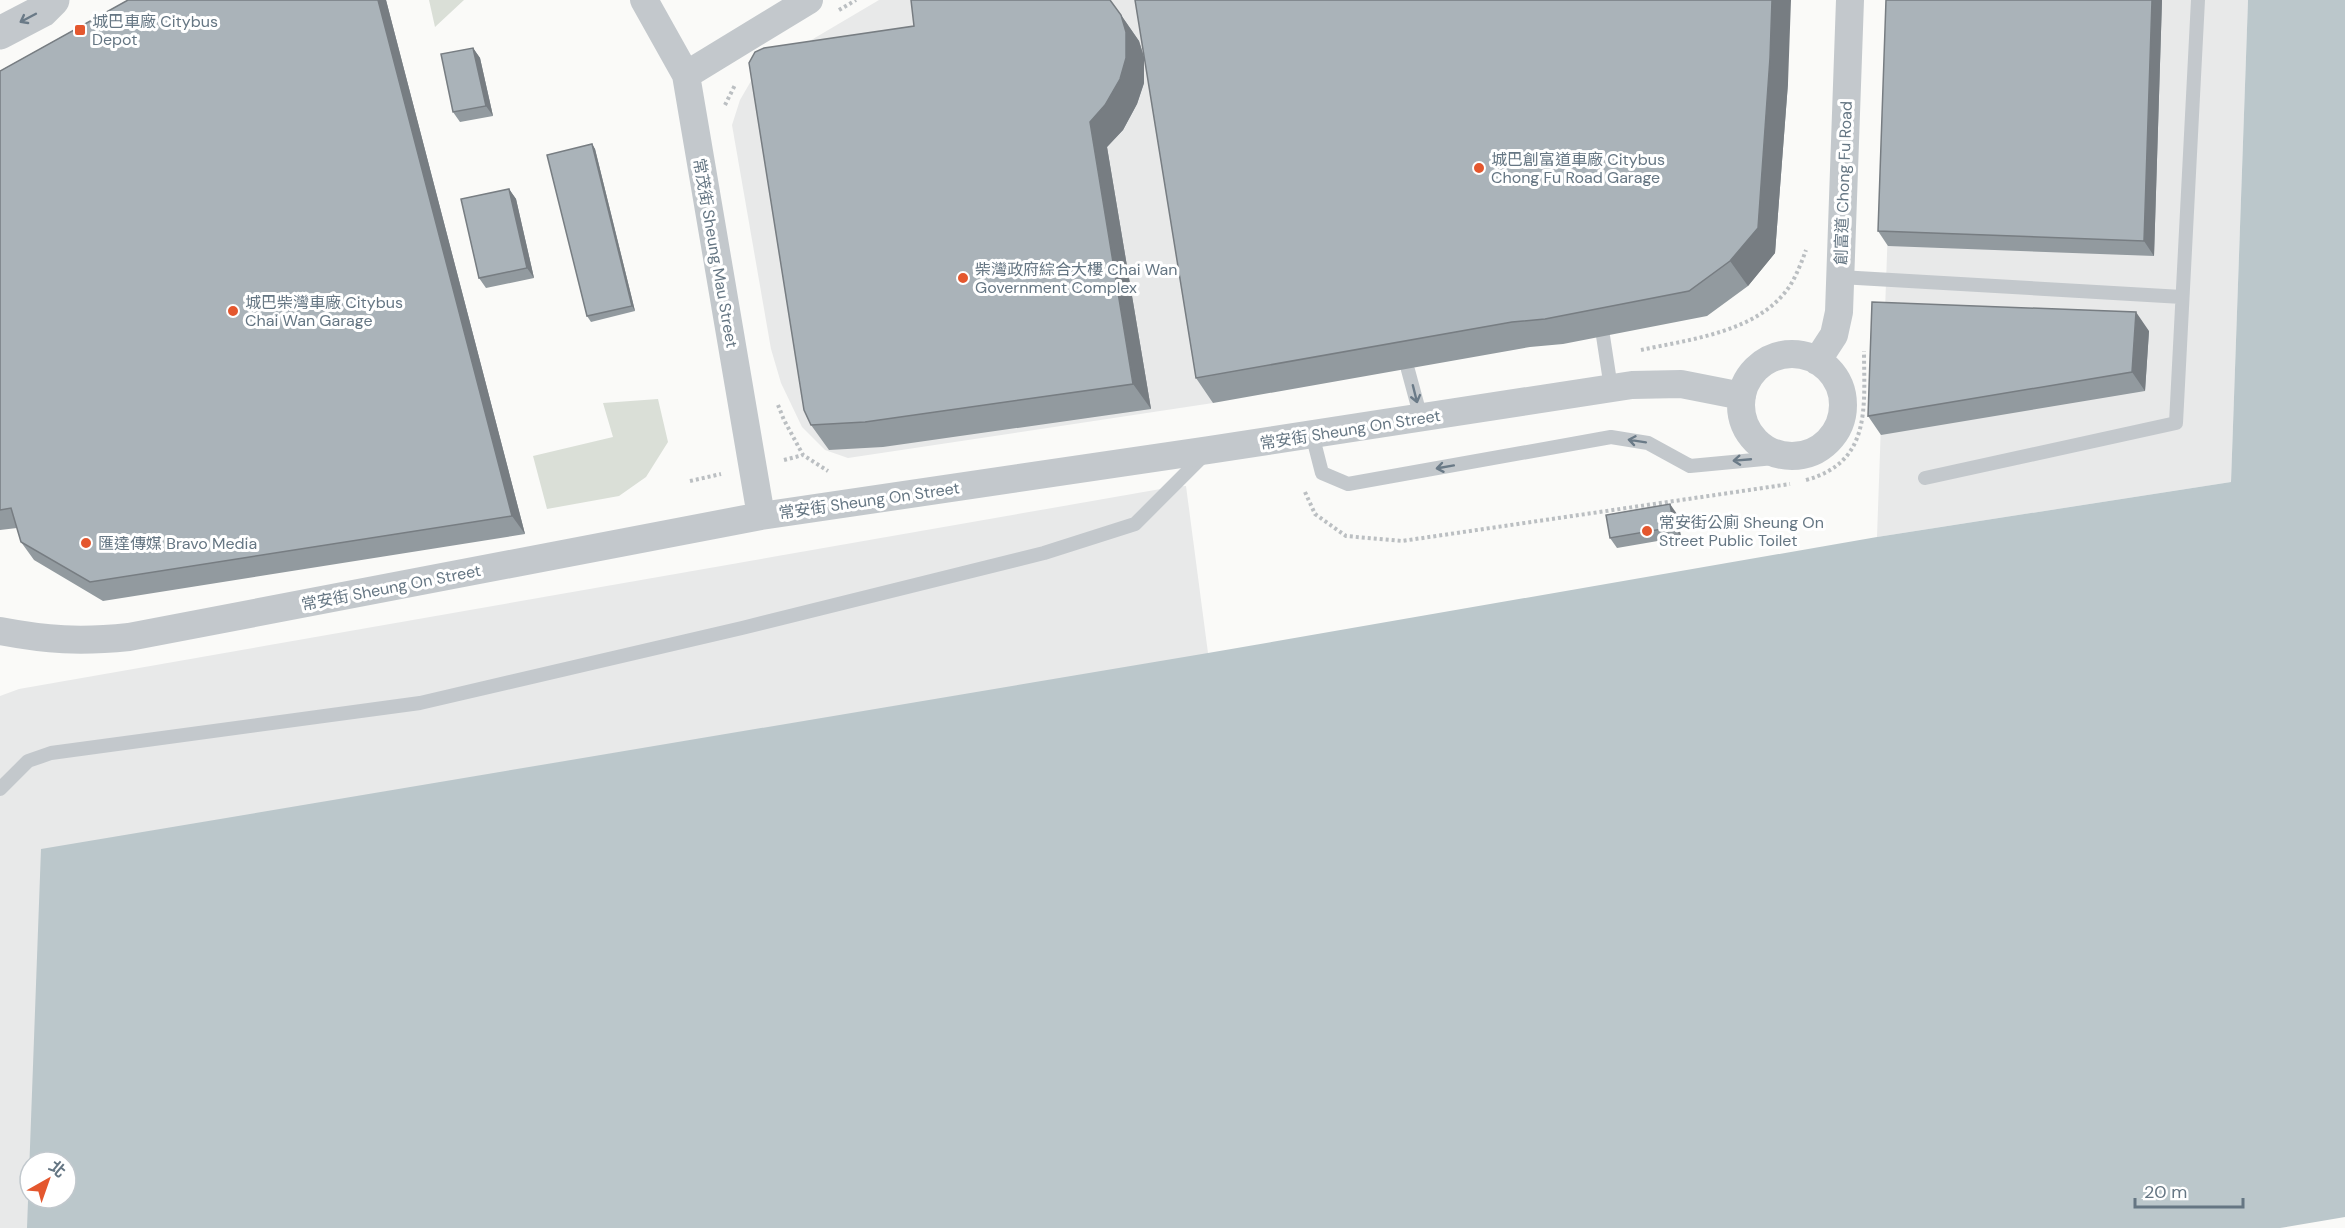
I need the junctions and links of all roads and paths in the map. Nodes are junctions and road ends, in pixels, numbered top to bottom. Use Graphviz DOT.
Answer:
graph roads {
  1 [pos="53,0"];
  2 [pos="644,0"];
  3 [pos="809,0"];
  4 [pos="856,0"];
  5 [pos="1850,0"];
  6 [pos="2198,0"];
  7 [pos="836,12"];
  8 [pos="0,33"];
  9 [pos="686,75"];
  10 [pos="740,76"];
  11 [pos="723,111"];
  12 [pos="1806,238"];
  13 [pos="1840,277"];
  14 [pos="2182,297"];
  15 [pos="1603,336"];
  16 [pos="1607,357"];
  17 [pos="1817,361"];
  18 [pos="1408,370"];
  19 [pos="1611,388"];
  20 [pos="1742,396"];
  21 [pos="777,403"];
  22 [pos="1421,418"];
  23 [pos="1312,434"];
  24 [pos="1209,450"];
  25 [pos="1795,456"];
  26 [pos="835,472"];
  27 [pos="1925,478"];
  28 [pos="761,516"];
  29 [pos="0,631"];
  30 [pos="0,789"];
  1 -- 8 [label="street, one-way"];
  2 -- 9 [label="street, 常茂街 Sheung Mau Street"];
  3 -- 9 [label="street"];
  4 -- 7 [label="path"];
  5 -- 13 [label="street, 創富道 Chong Fu Road"];
  6 -- 14 [label="lane"];
  9 -- 28 [label="street, 常茂街 Sheung Mau Street"];
  10 -- 11 [label="path"];
  12 -- 16 [label="path"];
  13 -- 14 [label="lane"];
  13 -- 17 [label="street, 創富道 Chong Fu Road"];
  14 -- 27 [label="lane"];
  15 -- 16 [label="lane"];
  16 -- 19 [label="lane"];
  17 -- 20 [label="street"];
  17 -- 25 [label="street"];
  18 -- 22 [label="lane, one-way"];
  19 -- 20 [label="street, 常安街 Sheung On Street"];
  19 -- 22 [label="street, 常安街 Sheung On Street"];
  20 -- 25 [label="street"];
  21 -- 26 [label="path"];
  22 -- 23 [label="street, 常安街 Sheung On Street"];
  23 -- 24 [label="street, 常安街 Sheung On Street"];
  25 -- 23 [label="lane, one-way"];
  24 -- 28 [label="street, 常安街 Sheung On Street"];
  24 -- 30 [label="lane"];
  28 -- 29 [label="street, 常安街 Sheung On Street"];
}
